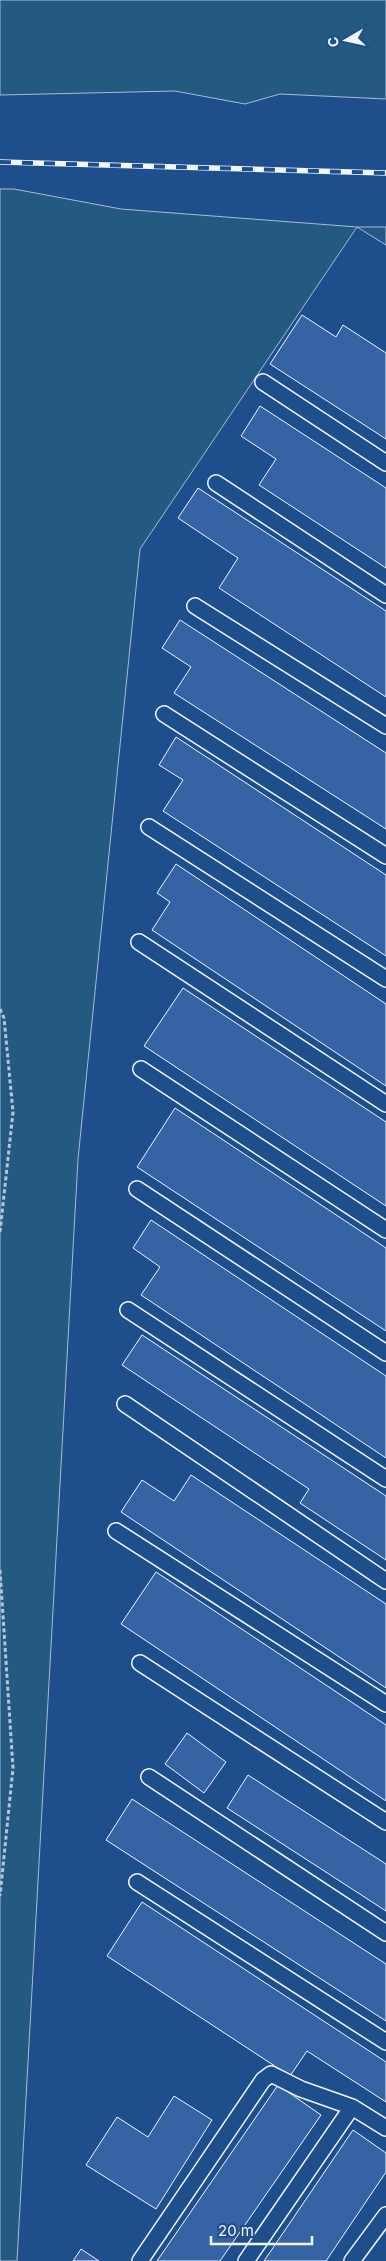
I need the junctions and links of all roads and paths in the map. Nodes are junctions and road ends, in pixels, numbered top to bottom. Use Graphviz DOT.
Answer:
graph roads {
  1 [pos="263,382"];
  2 [pos="386,463"];
  3 [pos="216,483"];
  4 [pos="386,595"];
  5 [pos="195,606"];
  6 [pos="164,714"];
  7 [pos="386,726"];
  8 [pos="149,827"];
  9 [pos="386,856"];
  10 [pos="139,942"];
  11 [pos="386,979"];
  12 [pos="0,1009"];
  13 [pos="141,1070"];
  14 [pos="386,1104"];
  15 [pos="137,1189"];
  16 [pos="386,1230"];
  17 [pos="0,1232"];
  18 [pos="128,1310"];
  19 [pos="386,1353"];
  20 [pos="125,1404"];
  21 [pos="386,1480"];
  22 [pos="116,1531"];
  23 [pos="0,1570"];
  24 [pos="386,1581"];
  25 [pos="140,1662"];
  26 [pos="386,1704"];
  27 [pos="149,1777"];
  28 [pos="386,1822"];
  29 [pos="137,1882"];
  30 [pos="0,1896"];
  31 [pos="386,1933"];
  32 [pos="386,2042"];
  33 [pos="352,2107"];
  34 [pos="386,2128"];
  35 [pos="386,2215"];
  36 [pos="140,2261"];
  37 [pos="246,2261"];
  38 [pos="352,2261"];
  1 -- 2 [label="lane"];
  3 -- 4 [label="lane"];
  5 -- 7 [label="lane"];
  6 -- 9 [label="lane"];
  8 -- 11 [label="lane"];
  10 -- 14 [label="lane"];
  12 -- 17 [label="path"];
  13 -- 16 [label="lane"];
  15 -- 19 [label="lane"];
  18 -- 21 [label="lane"];
  20 -- 24 [label="lane"];
  22 -- 26 [label="lane"];
  23 -- 30 [label="path"];
  25 -- 28 [label="lane"];
  27 -- 31 [label="lane"];
  29 -- 32 [label="lane"];
  33 -- 34 [label="lane"];
  33 -- 36 [label="lane"];
  33 -- 37 [label="lane"];
  35 -- 38 [label="lane"];
}
